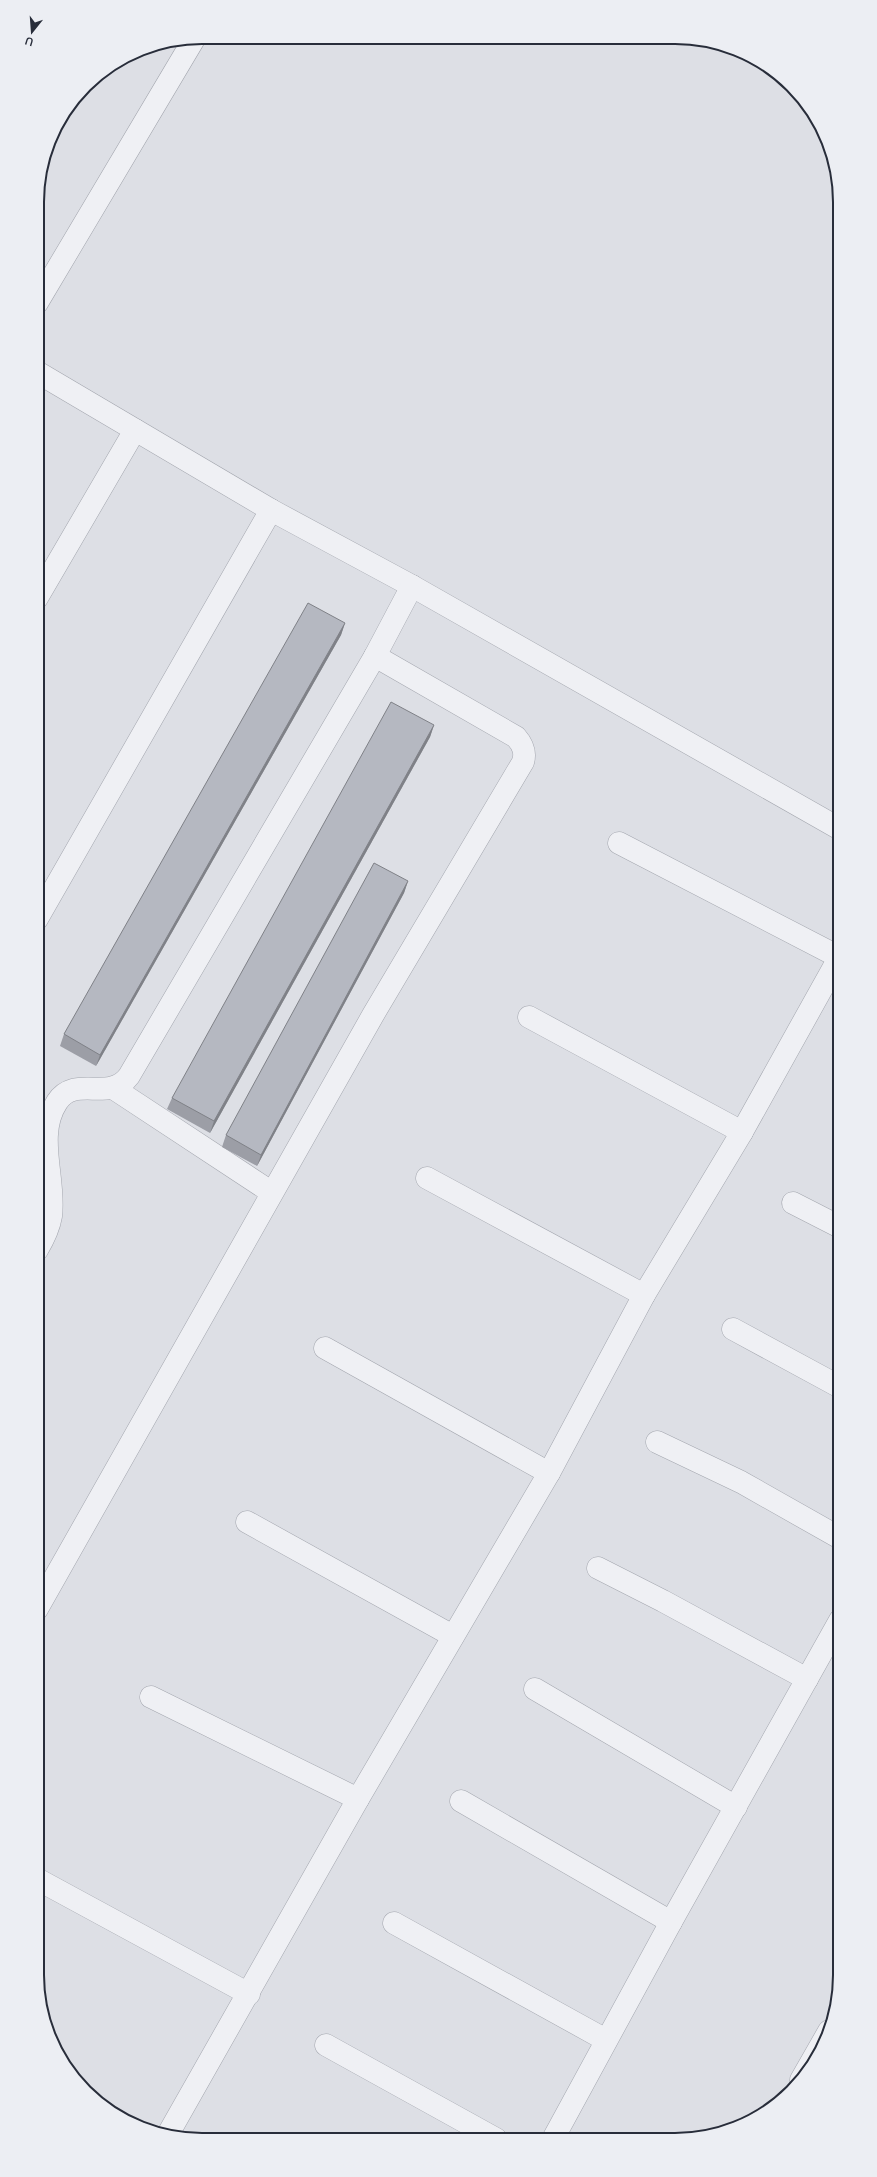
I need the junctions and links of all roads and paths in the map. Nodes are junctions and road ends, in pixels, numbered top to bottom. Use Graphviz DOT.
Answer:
graph roads {
  1 [pos="190,44"];
  2 [pos="44,290"];
  3 [pos="44,376"];
  4 [pos="135,430"];
  5 [pos="271,510"];
  6 [pos="44,586"];
  7 [pos="412,586"];
  8 [pos="375,656"];
  9 [pos="833,826"];
  10 [pos="619,843"];
  11 [pos="44,907"];
  12 [pos="833,952"];
  13 [pos="833,969"];
  14 [pos="529,1017"];
  15 [pos="113,1088"];
  16 [pos="742,1132"];
  17 [pos="427,1178"];
  18 [pos="272,1192"];
  19 [pos="794,1203"];
  20 [pos="833,1223"];
  21 [pos="44,1236"];
  22 [pos="644,1295"];
  23 [pos="733,1328"];
  24 [pos="325,1348"];
  25 [pos="833,1383"];
  26 [pos="657,1442"];
  27 [pos="549,1473"];
  28 [pos="247,1522"];
  29 [pos="833,1534"];
  30 [pos="598,1568"];
  31 [pos="44,1597"];
  32 [pos="833,1633"];
  33 [pos="453,1636"];
  34 [pos="807,1679"];
  35 [pos="535,1689"];
  36 [pos="151,1697"];
  37 [pos="358,1799"];
  38 [pos="461,1801"];
  39 [pos="736,1807"];
  40 [pos="44,1883"];
  41 [pos="671,1922"];
  42 [pos="394,1923"];
  43 [pos="249,1994"];
  44 [pos="606,2040"];
  45 [pos="326,2044"];
  46 [pos="171,2130"];
  47 [pos="485,2133"];
  48 [pos="556,2133"];
  1 -- 2 [label="street"];
  3 -- 4 [label="street"];
  4 -- 5 [label="street"];
  4 -- 6 [label="street"];
  5 -- 7 [label="street"];
  5 -- 11 [label="street"];
  7 -- 8 [label="street"];
  7 -- 9 [label="street"];
  8 -- 15 [label="street"];
  8 -- 18 [label="street"];
  10 -- 12 [label="street"];
  13 -- 16 [label="street"];
  14 -- 16 [label="street"];
  15 -- 18 [label="street"];
  15 -- 21 [label="street"];
  16 -- 22 [label="street"];
  17 -- 22 [label="street"];
  18 -- 31 [label="street"];
  19 -- 20 [label="street"];
  22 -- 27 [label="street"];
  23 -- 25 [label="street"];
  24 -- 27 [label="street"];
  26 -- 29 [label="street"];
  27 -- 33 [label="street"];
  28 -- 33 [label="street"];
  30 -- 34 [label="street"];
  32 -- 34 [label="street"];
  33 -- 37 [label="street"];
  34 -- 39 [label="street"];
  35 -- 39 [label="street"];
  36 -- 37 [label="street"];
  37 -- 43 [label="street"];
  38 -- 41 [label="street"];
  39 -- 41 [label="street"];
  40 -- 43 [label="street"];
  41 -- 44 [label="street"];
  42 -- 44 [label="street"];
  43 -- 46 [label="street"];
  44 -- 48 [label="street"];
  45 -- 47 [label="street"];
}
